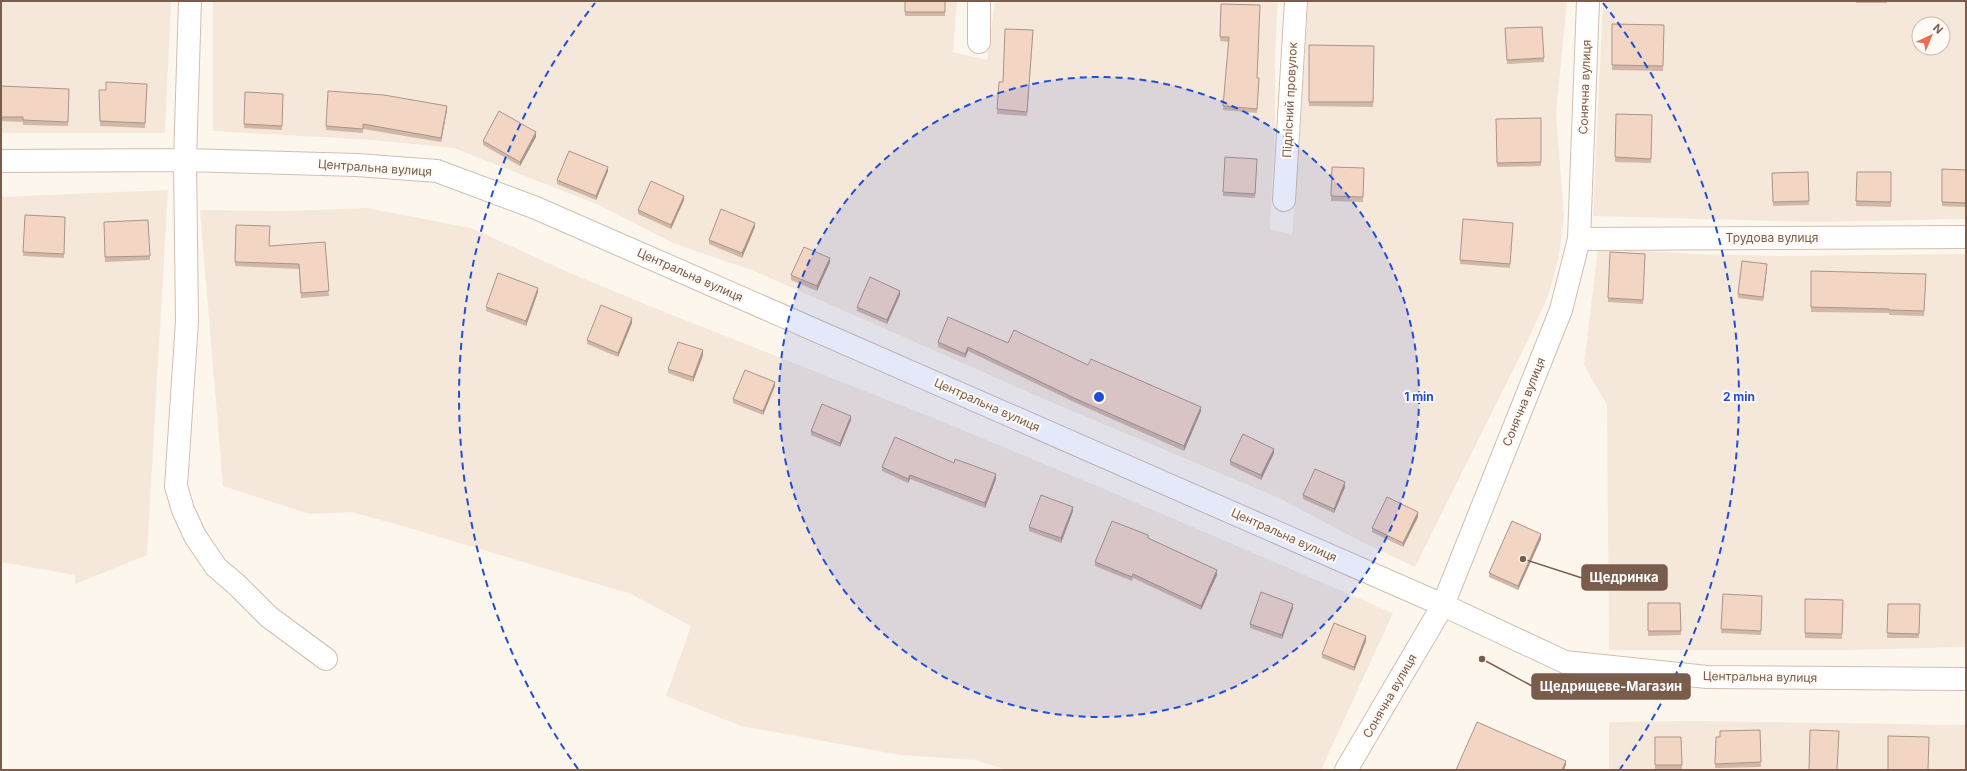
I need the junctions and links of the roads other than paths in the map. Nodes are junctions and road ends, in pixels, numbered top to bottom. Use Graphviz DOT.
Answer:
graph roads {
  1 [pos="190,1"];
  2 [pos="979,1"];
  3 [pos="1296,1"];
  4 [pos="1588,1"];
  5 [pos="979,42"];
  6 [pos="185,160"];
  7 [pos="1,161"];
  8 [pos="1284,200"];
  9 [pos="1966,236"];
  10 [pos="1579,239"];
  11 [pos="1442,605"];
  12 [pos="326,659"];
  13 [pos="1966,679"];
  14 [pos="1346,770"];
  1 -- 6 [label="street"];
  2 -- 5 [label="street"];
  3 -- 8 [label="street, Підлісний провулок"];
  4 -- 10 [label="street, Сонячна вулиця"];
  6 -- 7 [label="street, Центральна вулиця"];
  6 -- 11 [label="street, Центральна вулиця"];
  6 -- 12 [label="street"];
  9 -- 10 [label="street, Трудова вулиця"];
  10 -- 11 [label="street, Сонячна вулиця"];
  11 -- 13 [label="street, Центральна вулиця"];
  11 -- 14 [label="street, Сонячна вулиця"];
}
